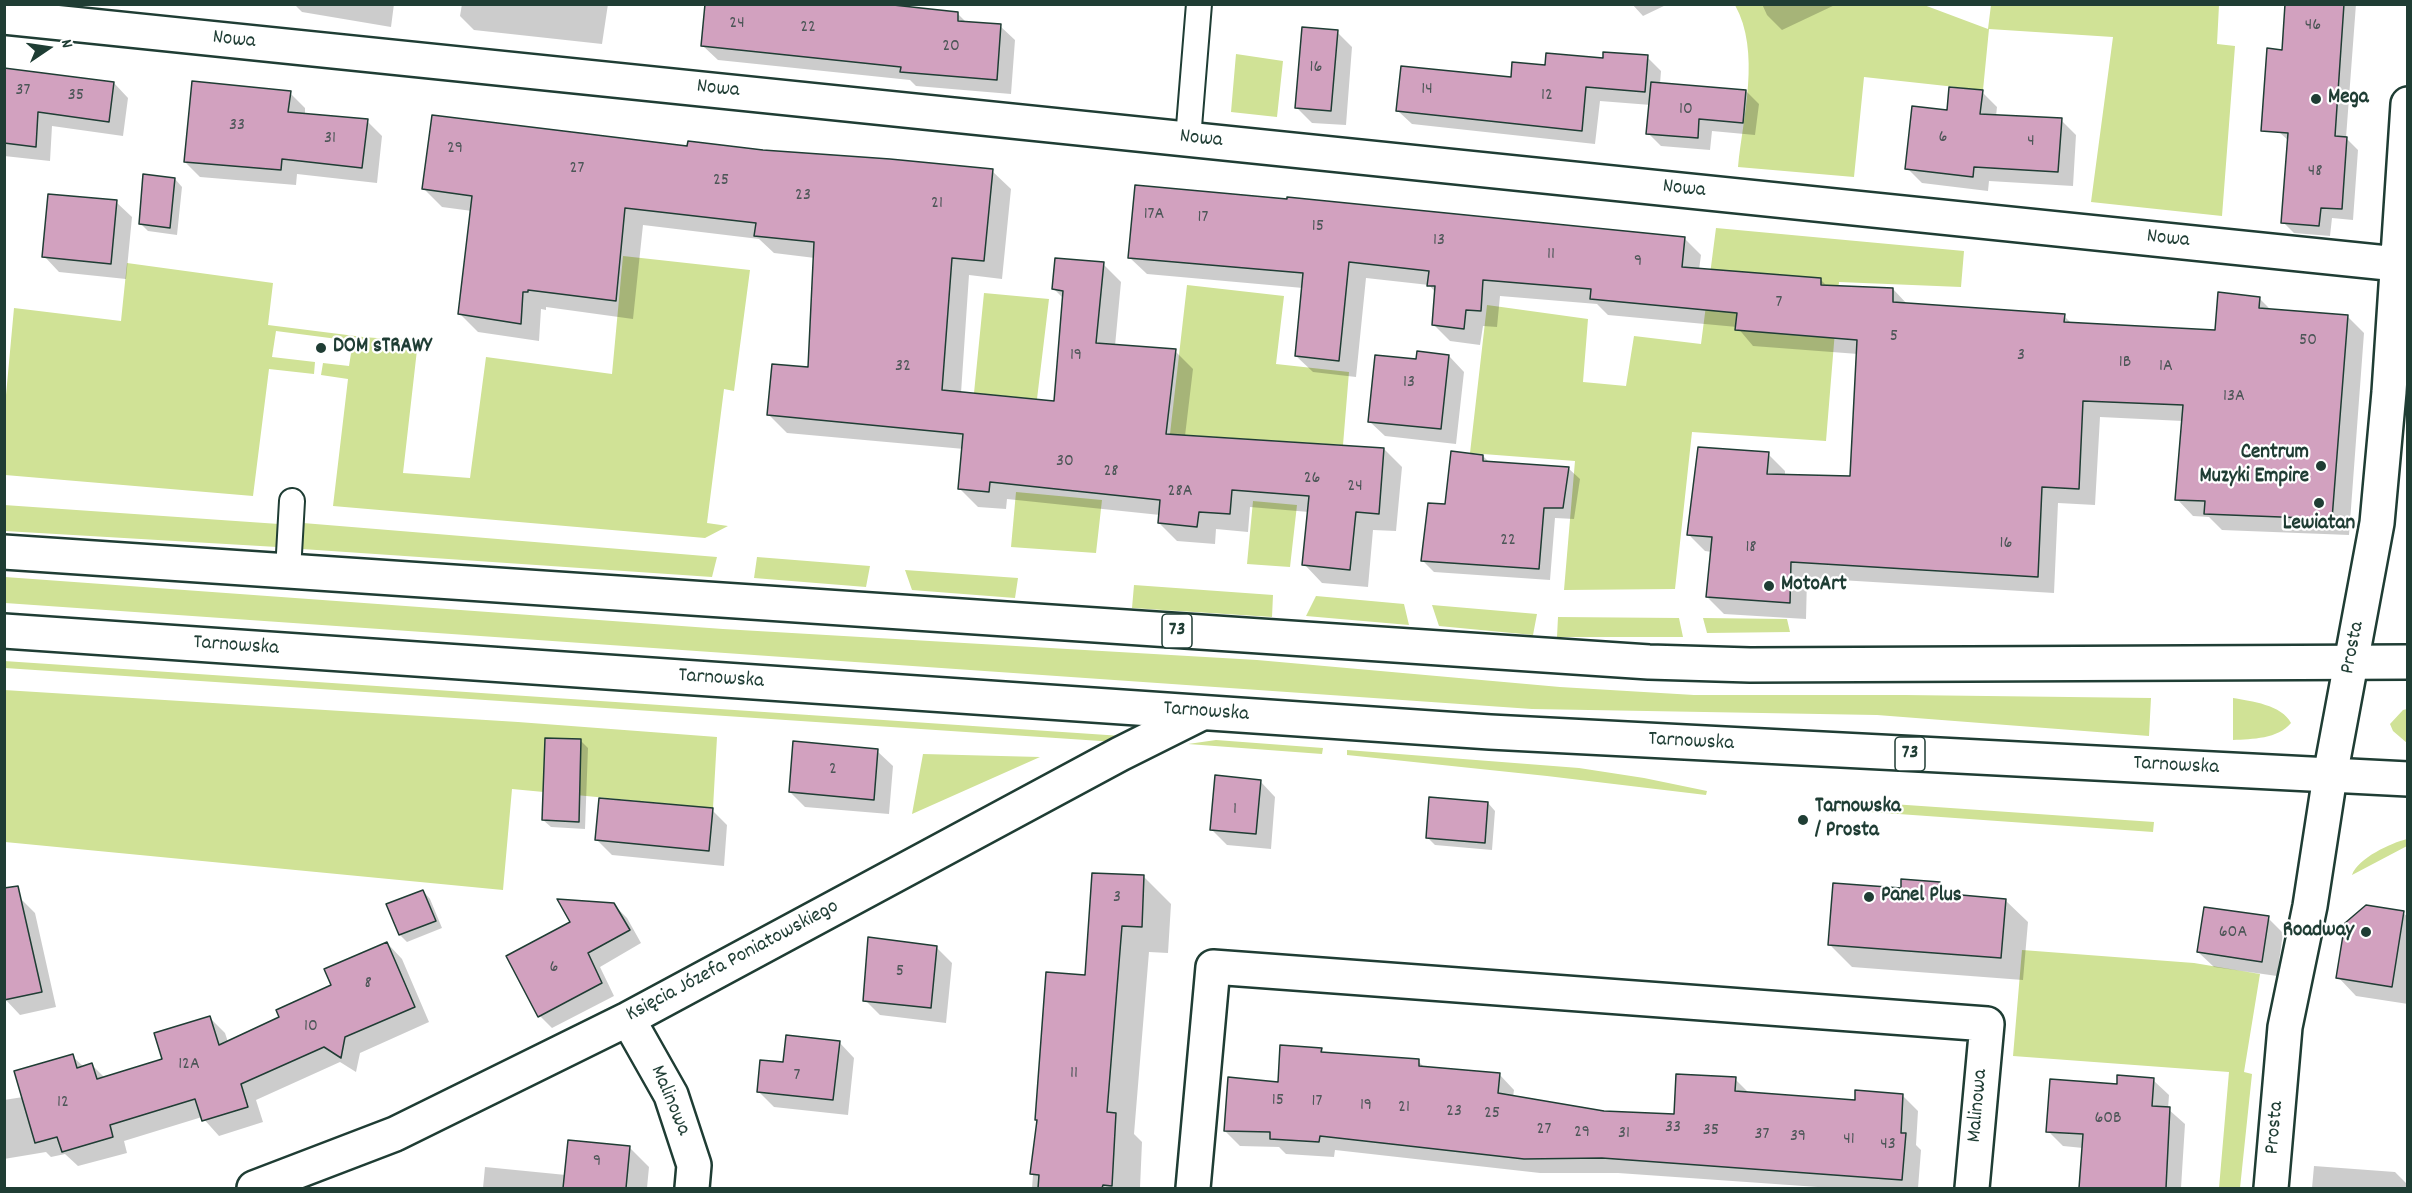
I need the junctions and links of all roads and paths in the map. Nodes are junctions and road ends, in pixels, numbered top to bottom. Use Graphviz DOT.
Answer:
graph roads {
  1 [pos="1199,4"];
  2 [pos="4,17"];
  3 [pos="2408,104"];
  4 [pos="1188,139"];
  5 [pos="2397,264"];
  6 [pos="291,501"];
  7 [pos="4,552"];
  8 [pos="288,571"];
  9 [pos="4,631"];
  10 [pos="2408,662"];
  11 [pos="2352,663"];
  12 [pos="1202,713"];
  13 [pos="2330,776"];
  14 [pos="2408,779"];
  15 [pos="628,1018"];
  16 [pos="254,1188"];
  17 [pos="692,1188"];
  18 [pos="1193,1188"];
  19 [pos="1972,1188"];
  20 [pos="2271,1188"];
  1 -- 4 [label="lane"];
  2 -- 4 [label="street, Nowa"];
  3 -- 5 [label="street, Prosta"];
  4 -- 5 [label="street, Nowa"];
  5 -- 11 [label="street, Prosta"];
  6 -- 8 [label="lane"];
  7 -- 8 [label="street, 73"];
  8 -- 11 [label="street, 73"];
  9 -- 12 [label="street, Tarnowska / 73"];
  10 -- 11 [label="street, 73"];
  11 -- 13 [label="street, Prosta"];
  12 -- 13 [label="street, Tarnowska / 73"];
  12 -- 15 [label="street, Księcia Józefa Poniatowskiego"];
  13 -- 14 [label="street, Tarnowska / 73"];
  13 -- 20 [label="street, Prosta"];
  15 -- 16 [label="street, Księcia Józefa Poniatowskiego"];
  15 -- 17 [label="street, Malinowa"];
  18 -- 19 [label="street, Malinowa"];
}
